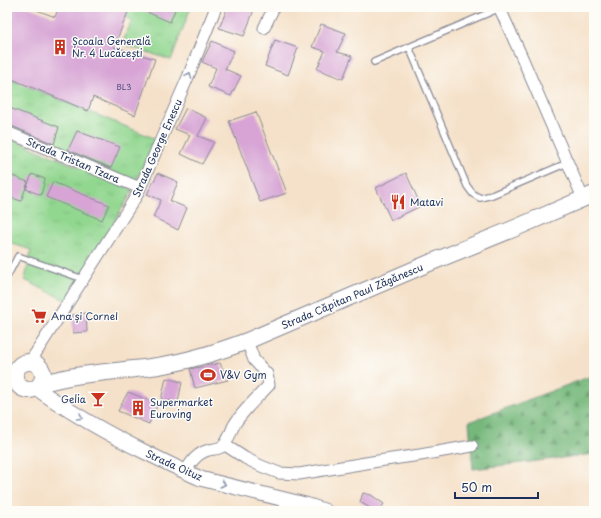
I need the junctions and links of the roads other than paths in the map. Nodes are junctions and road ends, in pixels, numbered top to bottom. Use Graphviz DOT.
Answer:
graph roads {
  1 [pos="216,7"];
  2 [pos="274,7"];
  3 [pos="499,8"];
  4 [pos="264,28"];
  5 [pos="409,48"];
  6 [pos="374,62"];
  7 [pos="7,132"];
  8 [pos="567,163"];
  9 [pos="140,188"];
  10 [pos="588,196"];
  11 [pos="7,277"];
  12 [pos="83,279"];
  13 [pos="247,341"];
  14 [pos="7,360"];
  15 [pos="31,362"];
  16 [pos="102,372"];
  17 [pos="7,380"];
  18 [pos="33,387"];
  19 [pos="225,445"];
  20 [pos="472,446"];
  21 [pos="185,472"];
  22 [pos="325,511"];
  9 -- 1 [label="street, Strada George Enescu, one-way"];
  2 -- 4 [label="street"];
  3 -- 5 [label="lane"];
  3 -- 8 [label="street"];
  5 -- 6 [label="lane"];
  5 -- 8 [label="lane"];
  7 -- 9 [label="street, Strada Tristan Tzara"];
  8 -- 10 [label="street"];
  9 -- 12 [label="street, Strada George Enescu"];
  10 -- 13 [label="main road, Strada Căpitan Paul Zăgănescu"];
  11 -- 12 [label="lane"];
  12 -- 15 [label="street, Strada George Enescu"];
  13 -- 16 [label="main road, Strada Căpitan Paul Zăgănescu"];
  13 -- 19 [label="street"];
  14 -- 15 [label="main road, Strada Căpitan Paul Zăgănescu"];
  15 -- 16 [label="main road, Strada Căpitan Paul Zăgănescu"];
  15 -- 18 [label="main road"];
  15 -- 18 [label="main road"];
  16 -- 18 [label="main road, Strada Căpitan Paul Zăgănescu"];
  17 -- 18 [label="main road"];
  18 -- 21 [label="street, Strada Oituz, one-way"];
  19 -- 20 [label="street"];
  19 -- 21 [label="street"];
  21 -- 22 [label="street, Strada Oituz, one-way"];
}
